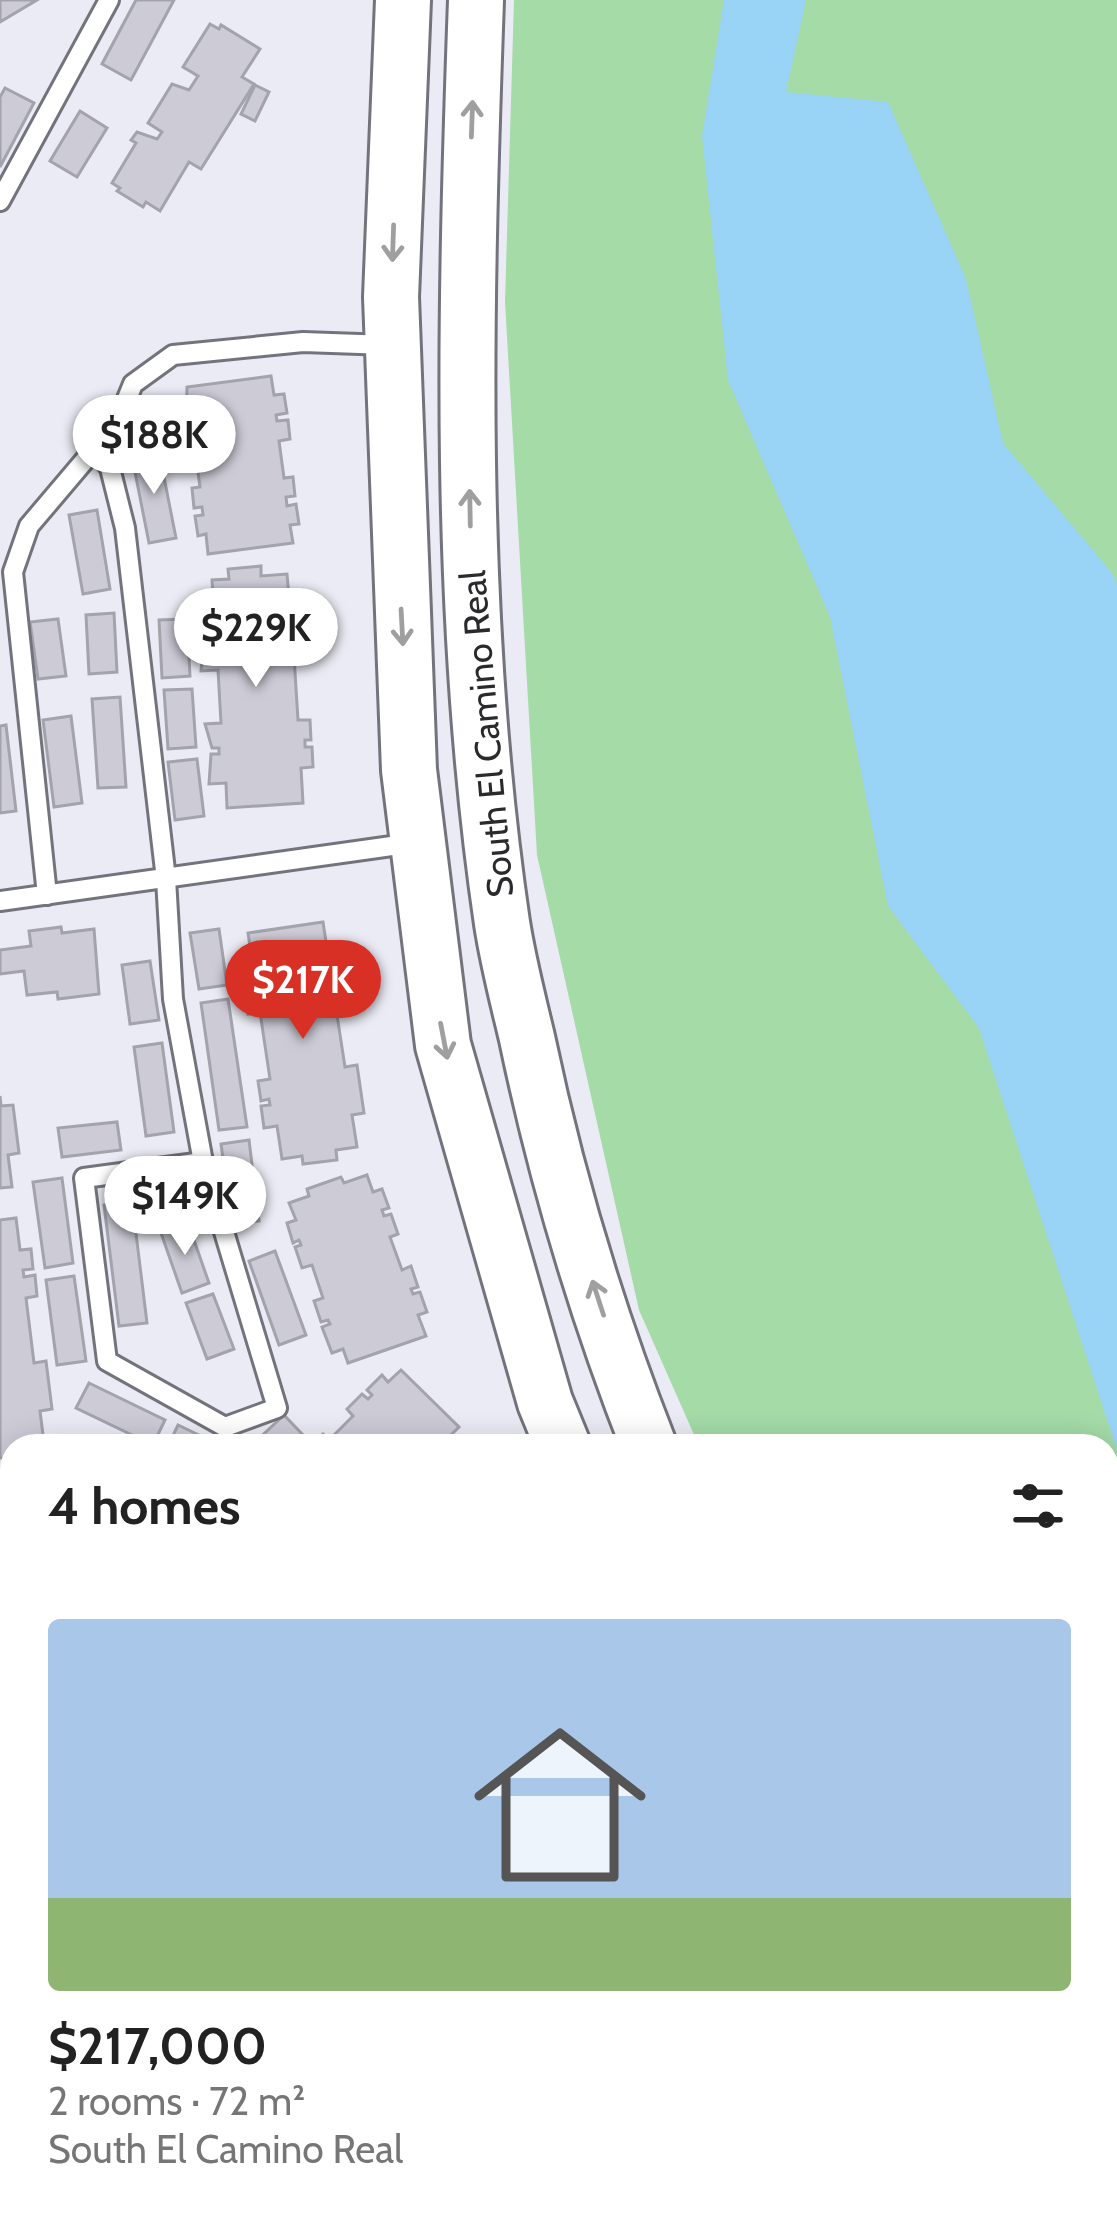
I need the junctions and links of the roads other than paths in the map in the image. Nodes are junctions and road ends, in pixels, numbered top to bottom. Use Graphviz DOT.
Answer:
graph roads {
  1 [pos="109,0"];
  2 [pos="403,0"];
  3 [pos="476,0"];
  4 [pos="0,201"];
  5 [pos="392,346"];
  6 [pos="95,448"];
  7 [pos="418,842"];
  8 [pos="166,879"];
  9 [pos="47,895"];
  10 [pos="0,901"];
  11 [pos="503,929"];
  12 [pos="203,1162"];
  13 [pos="558,1434"];
  14 [pos="645,1434"];
  1 -- 4 [label="lane"];
  2 -- 5 [label="main road, South El Camino Real, one-way"];
  11 -- 3 [label="main road, South El Camino Real, one-way"];
  5 -- 6 [label="lane"];
  5 -- 7 [label="main road, South El Camino Real, one-way"];
  6 -- 8 [label="lane"];
  6 -- 9 [label="lane"];
  7 -- 8 [label="lane"];
  7 -- 11 [label="main road"];
  7 -- 13 [label="main road, South El Camino Real, one-way"];
  8 -- 9 [label="lane"];
  8 -- 12 [label="lane"];
  9 -- 10 [label="lane"];
  14 -- 11 [label="main road, South El Camino Real, one-way"];
  12 -- 12 [label="lane"];
}
